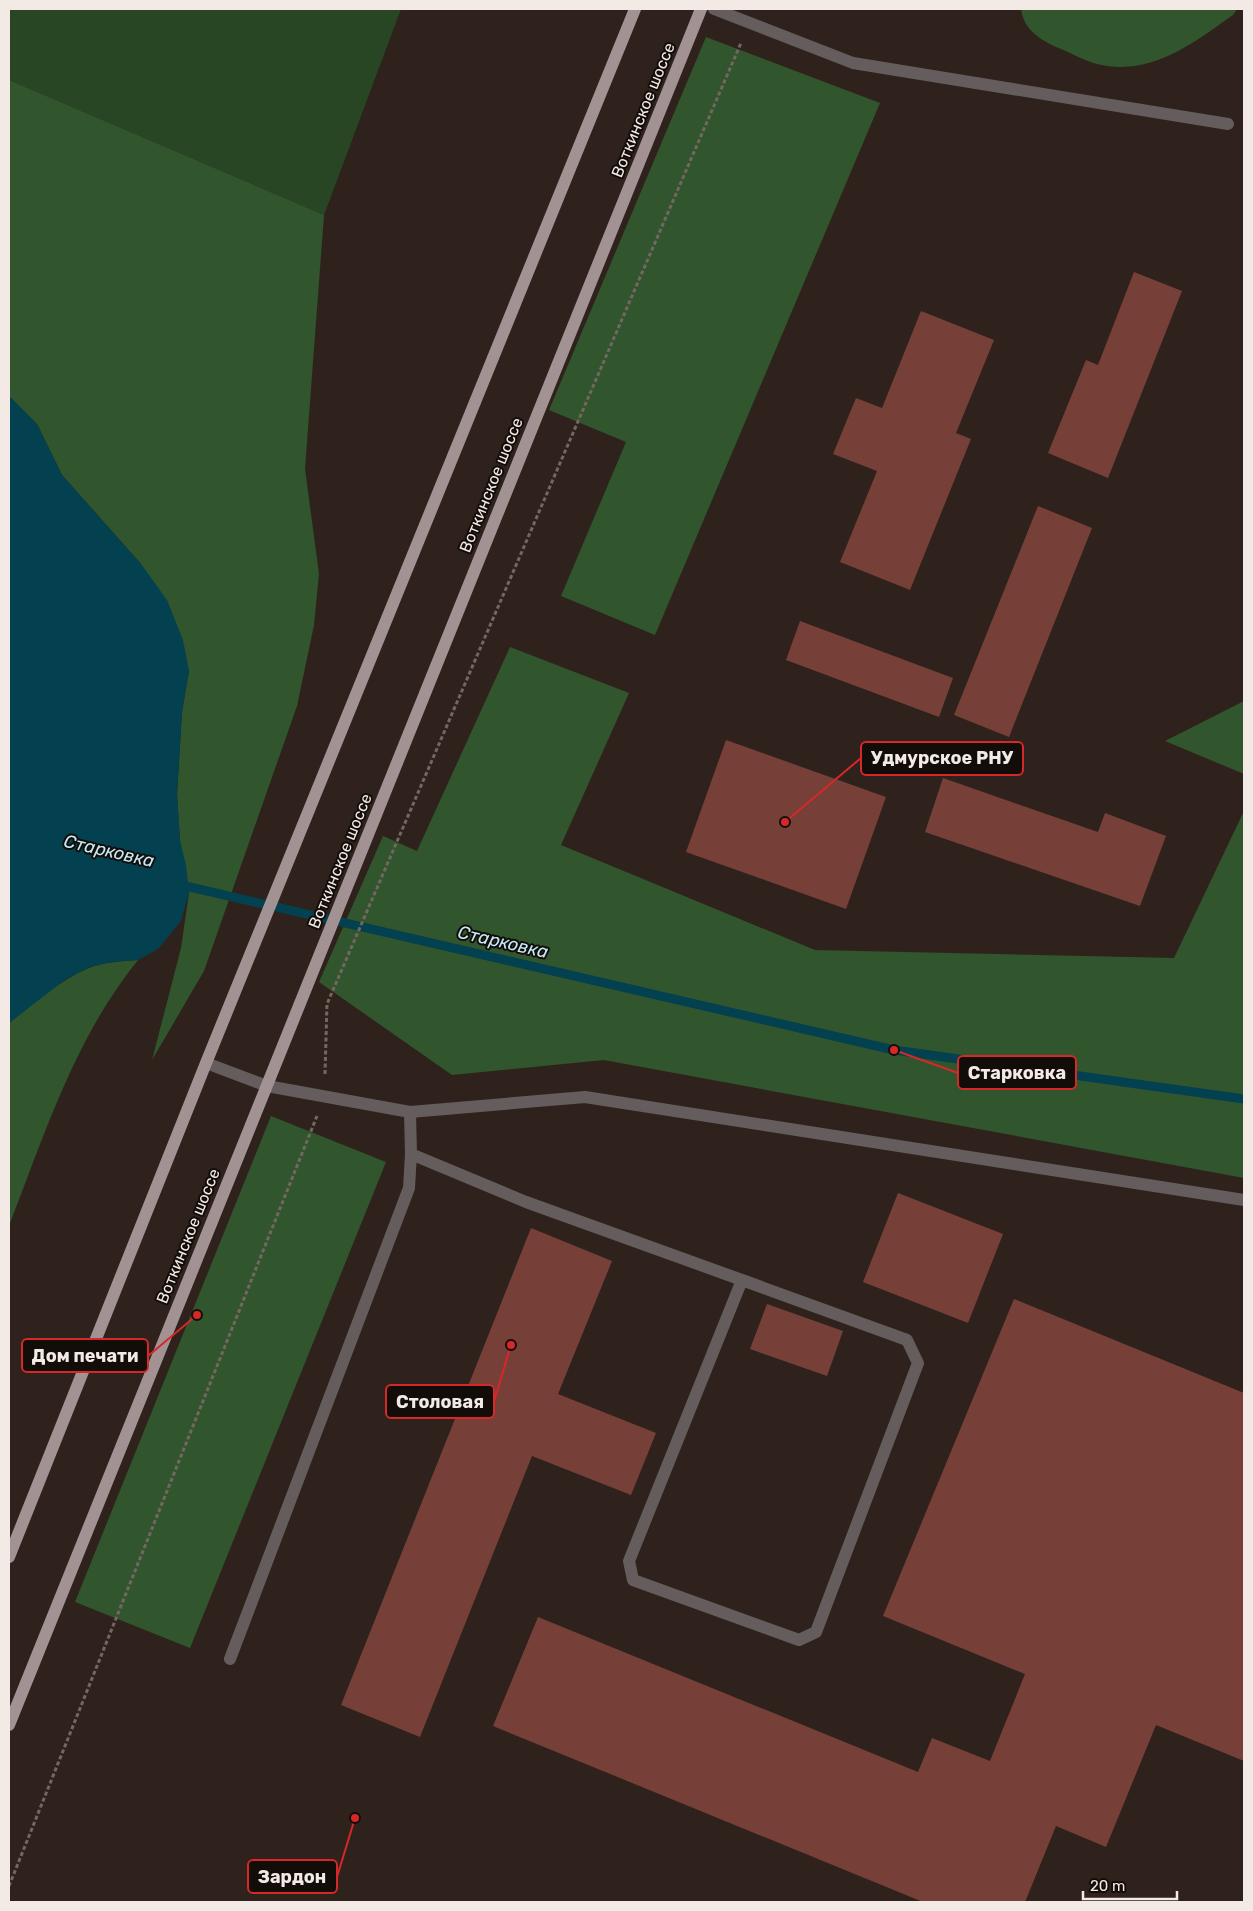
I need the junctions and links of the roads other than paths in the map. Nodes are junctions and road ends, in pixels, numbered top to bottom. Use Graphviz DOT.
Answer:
graph roads {
  1 [pos="635,9"];
  2 [pos="701,9"];
  3 [pos="714,9"];
  4 [pos="1228,124"];
  5 [pos="206,1063"];
  6 [pos="267,1086"];
  7 [pos="410,1112"];
  8 [pos="411,1154"];
  9 [pos="1244,1200"];
  10 [pos="742,1280"];
  11 [pos="9,1558"];
  12 [pos="230,1659"];
  13 [pos="9,1725"];
  1 -- 5 [label="main road"];
  2 -- 6 [label="main road, Воткинское шоссе"];
  3 -- 4 [label="lane"];
  5 -- 6 [label="lane"];
  5 -- 11 [label="main road"];
  6 -- 7 [label="lane"];
  6 -- 13 [label="main road, Воткинское шоссе"];
  7 -- 8 [label="lane"];
  7 -- 9 [label="lane"];
  8 -- 10 [label="lane"];
  8 -- 12 [label="lane"];
  10 -- 10 [label="lane"];
}
